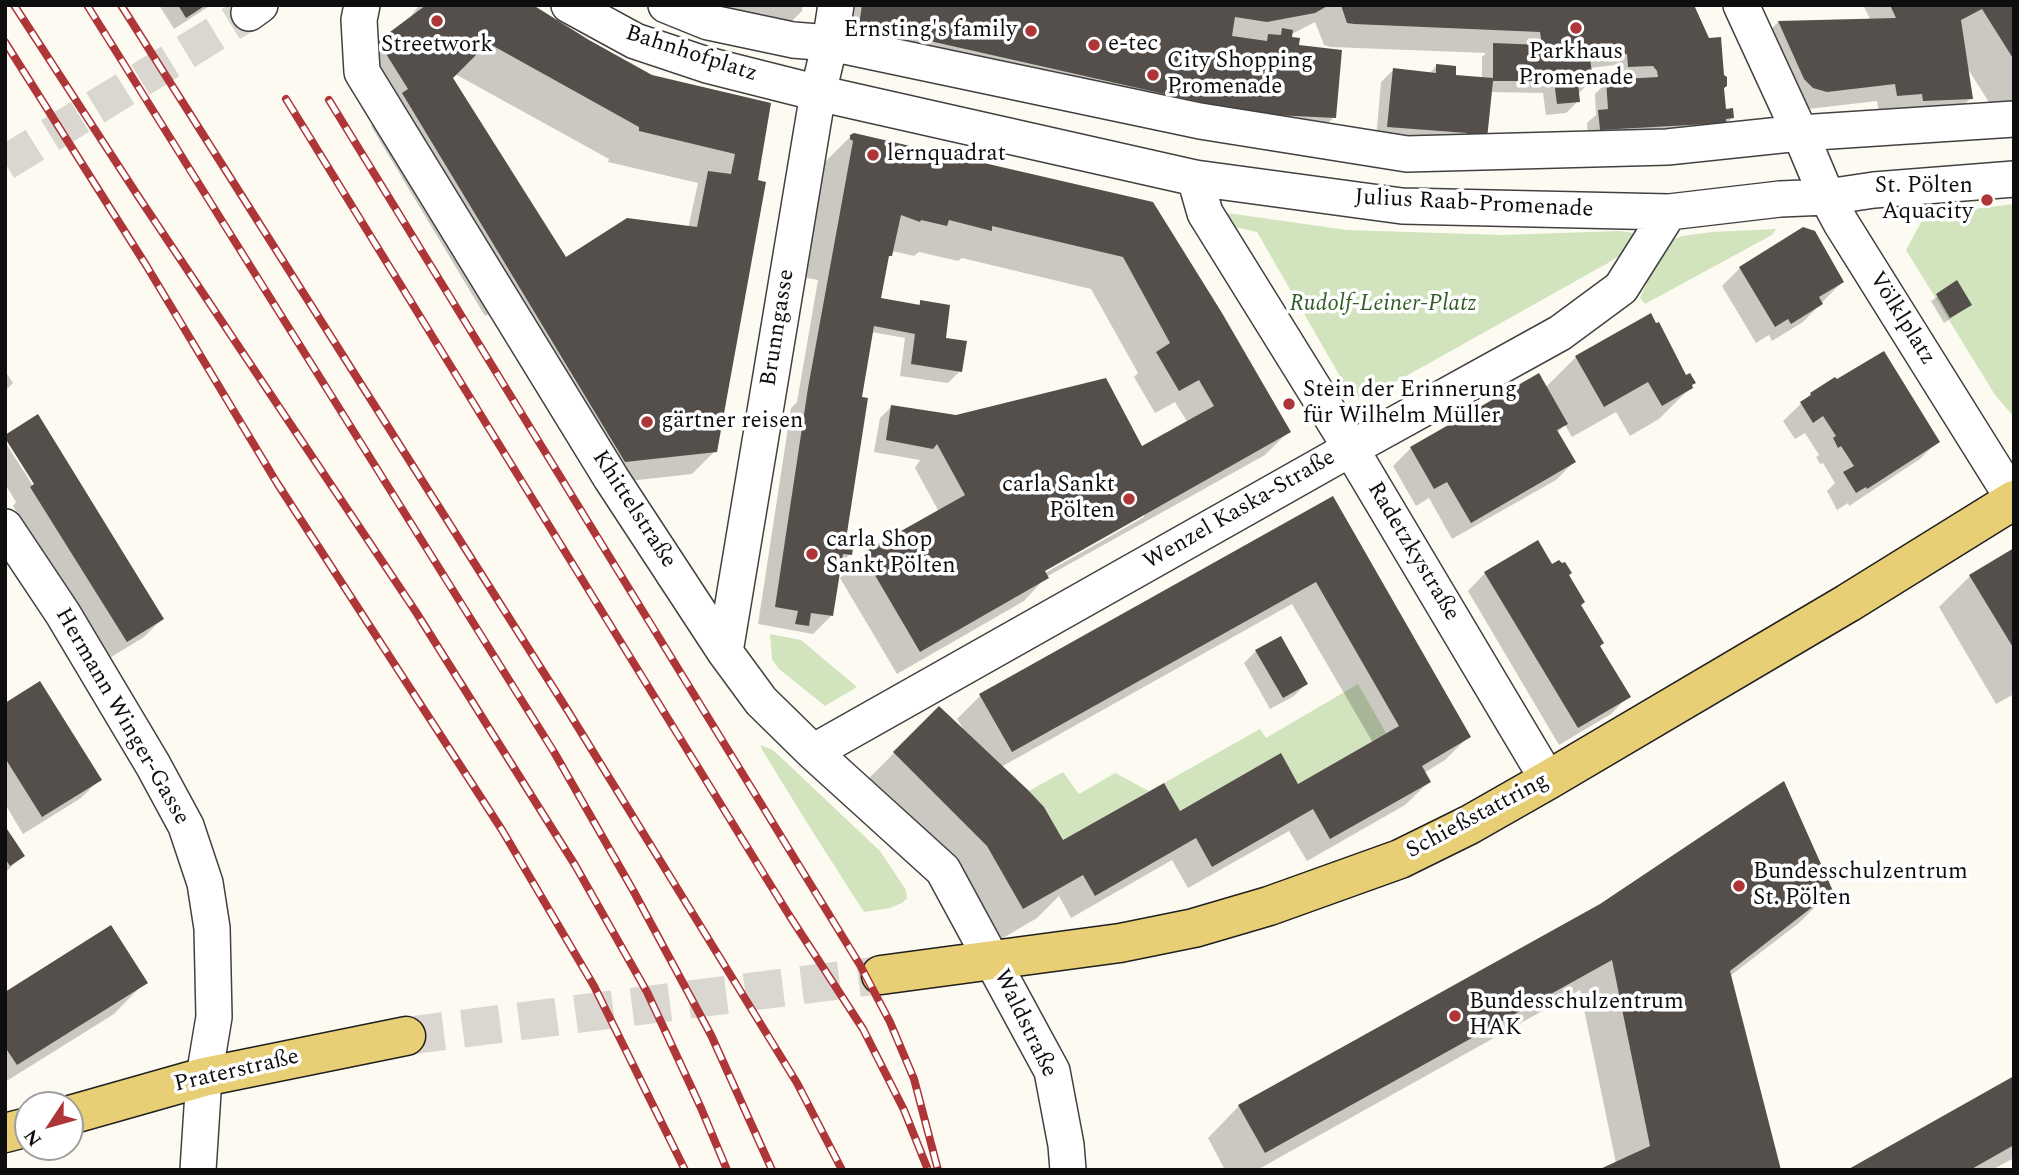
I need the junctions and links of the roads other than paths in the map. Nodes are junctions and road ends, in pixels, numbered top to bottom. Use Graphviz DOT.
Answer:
graph roads {
  1 [pos="362,5"];
  2 [pos="569,5"];
  3 [pos="666,5"];
  4 [pos="836,5"];
  5 [pos="1741,5"];
  6 [pos="830,43"];
  7 [pos="818,93"];
  8 [pos="2014,119"];
  9 [pos="1800,133"];
  10 [pos="1195,178"];
  11 [pos="2014,179"];
  12 [pos="1826,197"];
  13 [pos="1669,212"];
  14 [pos="1350,449"];
  15 [pos="2014,500"];
  16 [pos="5,527"];
  17 [pos="725,652"];
  18 [pos="813,752"];
  19 [pos="1548,780"];
  20 [pos="993,961"];
  21 [pos="881,975"];
  22 [pos="407,1037"];
  23 [pos="204,1077"];
  24 [pos="84,1111"];
  25 [pos="198,1170"];
  26 [pos="1068,1170"];
  1 -- 17 [label="street, Khittelstraße"];
  2 -- 7 [label="street, Bahnhofplatz"];
  3 -- 6 [label="street, Bahnhofplatz"];
  4 -- 6 [label="street, Brunngasse"];
  5 -- 9 [label="street, Völklplatz"];
  6 -- 7 [label="street, Brunngasse"];
  6 -- 9 [label="street, Julius Raab-Promenade"];
  7 -- 10 [label="street, Julius Raab-Promenade"];
  7 -- 17 [label="street, Brunngasse"];
  8 -- 9 [label="street, Julius Raab-Promenade"];
  9 -- 12 [label="street, Völklplatz"];
  10 -- 13 [label="street, Julius Raab-Promenade"];
  10 -- 14 [label="street, Radetzkystraße"];
  11 -- 12 [label="street, Julius Raab-Promenade"];
  12 -- 13 [label="street, Julius Raab-Promenade"];
  12 -- 15 [label="street, Völklplatz"];
  13 -- 14 [label="street, Wenzel Kaska-Straße"];
  14 -- 18 [label="street, Wenzel Kaska-Straße"];
  14 -- 19 [label="street, Radetzkystraße"];
  15 -- 19 [label="main road, Schießstattring"];
  16 -- 23 [label="street, Hermann Winger-Gasse"];
  17 -- 18 [label="street, Khittelstraße"];
  18 -- 20 [label="street, Khittelstraße"];
  19 -- 20 [label="main road, Schießstattring"];
  20 -- 21 [label="main road, Schießstattring"];
  20 -- 26 [label="street, Waldstraße"];
  22 -- 23 [label="main road, Praterstraße"];
  23 -- 24 [label="main road, Praterstraße"];
  23 -- 25 [label="street, Hermann Winger-Gasse"];
}
